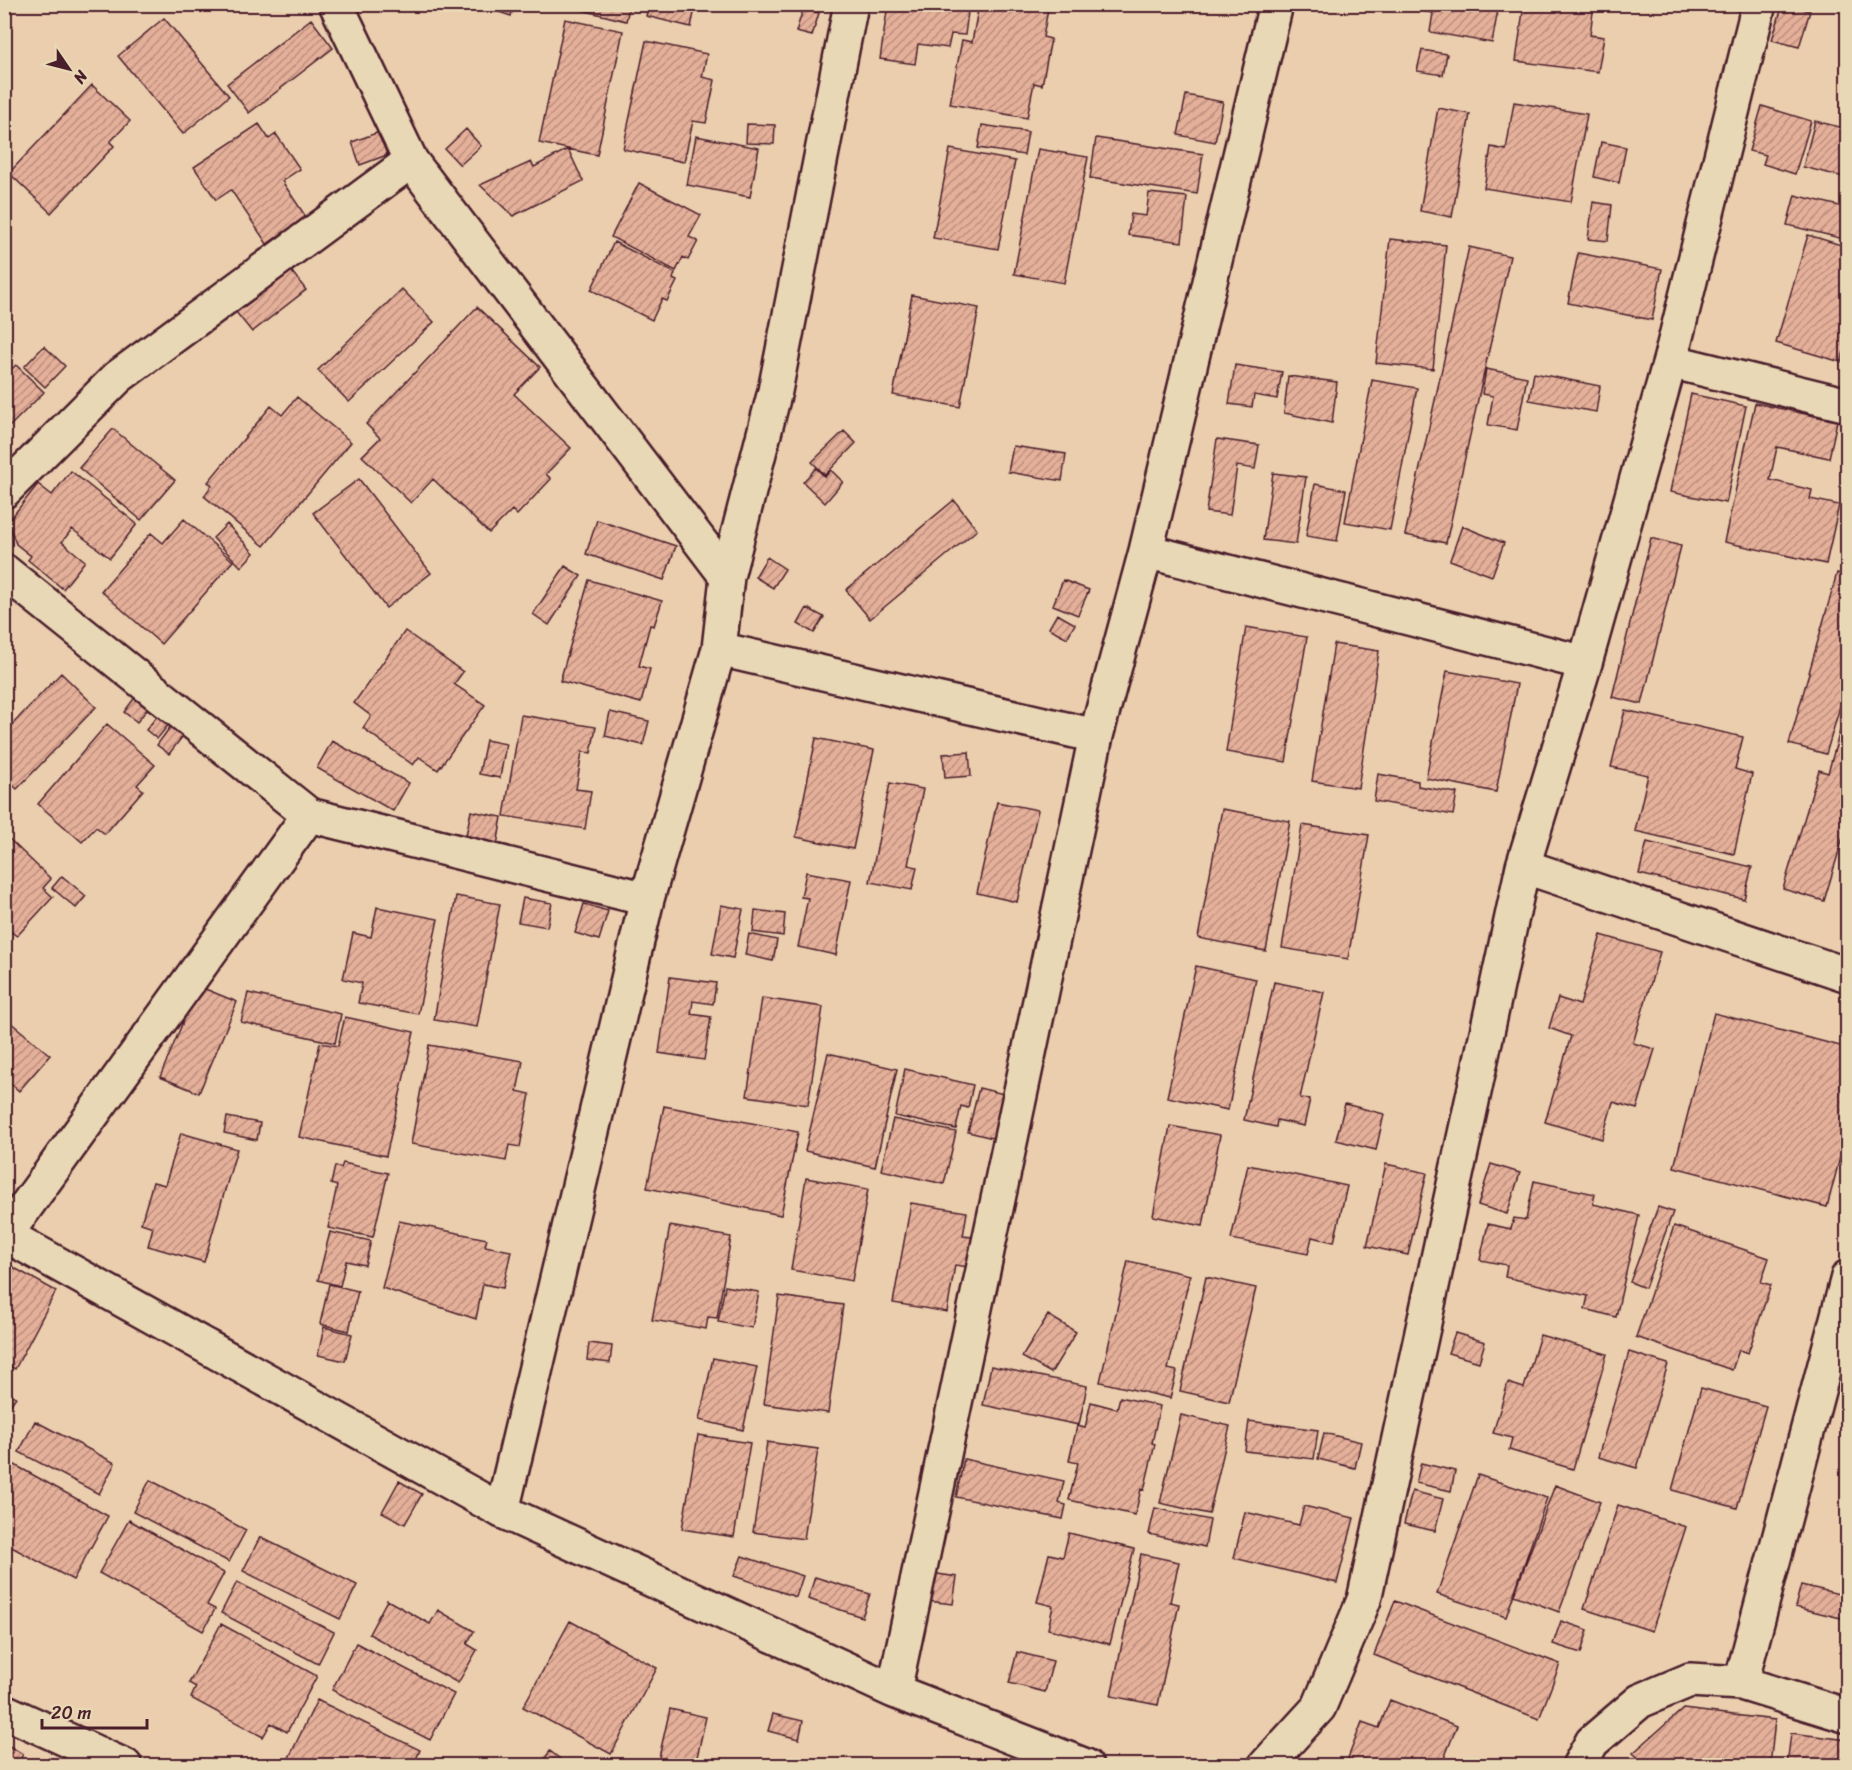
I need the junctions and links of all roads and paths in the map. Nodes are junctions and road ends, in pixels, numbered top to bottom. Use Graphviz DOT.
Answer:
graph roads {
  1 [pos="336,4"];
  2 [pos="851,4"];
  3 [pos="1276,4"];
  4 [pos="1759,4"];
  5 [pos="411,161"];
  6 [pos="1670,361"];
  7 [pos="1848,405"];
  8 [pos="4,491"];
  9 [pos="1146,551"];
  10 [pos="4,571"];
  11 [pos="727,577"];
  12 [pos="719,649"];
  13 [pos="1585,663"];
  14 [pos="1096,736"];
  15 [pos="309,815"];
  16 [pos="1523,866"];
  17 [pos="647,899"];
  18 [pos="1848,975"];
  19 [pos="5,1234"];
  20 [pos="1848,1277"];
  21 [pos="502,1511"];
  22 [pos="1742,1683"];
  23 [pos="894,1691"];
  24 [pos="4,1711"];
  25 [pos="1848,1716"];
  26 [pos="124,1766"];
  27 [pos="1086,1766"];
  28 [pos="1265,1766"];
  29 [pos="1580,1766"];
  1 -- 5 [label="street"];
  2 -- 11 [label="street"];
  3 -- 9 [label="street"];
  4 -- 6 [label="street"];
  5 -- 8 [label="street"];
  5 -- 11 [label="street"];
  6 -- 7 [label="street"];
  6 -- 13 [label="street"];
  9 -- 13 [label="street"];
  9 -- 14 [label="street"];
  10 -- 15 [label="street"];
  11 -- 12 [label="street"];
  12 -- 14 [label="street"];
  12 -- 17 [label="street"];
  13 -- 16 [label="street"];
  14 -- 23 [label="street"];
  15 -- 17 [label="street"];
  15 -- 19 [label="street"];
  16 -- 18 [label="street"];
  16 -- 28 [label="street"];
  17 -- 21 [label="street"];
  19 -- 21 [label="street"];
  20 -- 22 [label="street"];
  21 -- 23 [label="street"];
  22 -- 25 [label="street"];
  22 -- 29 [label="street"];
  23 -- 27 [label="street"];
  24 -- 26 [label="street"];
}
